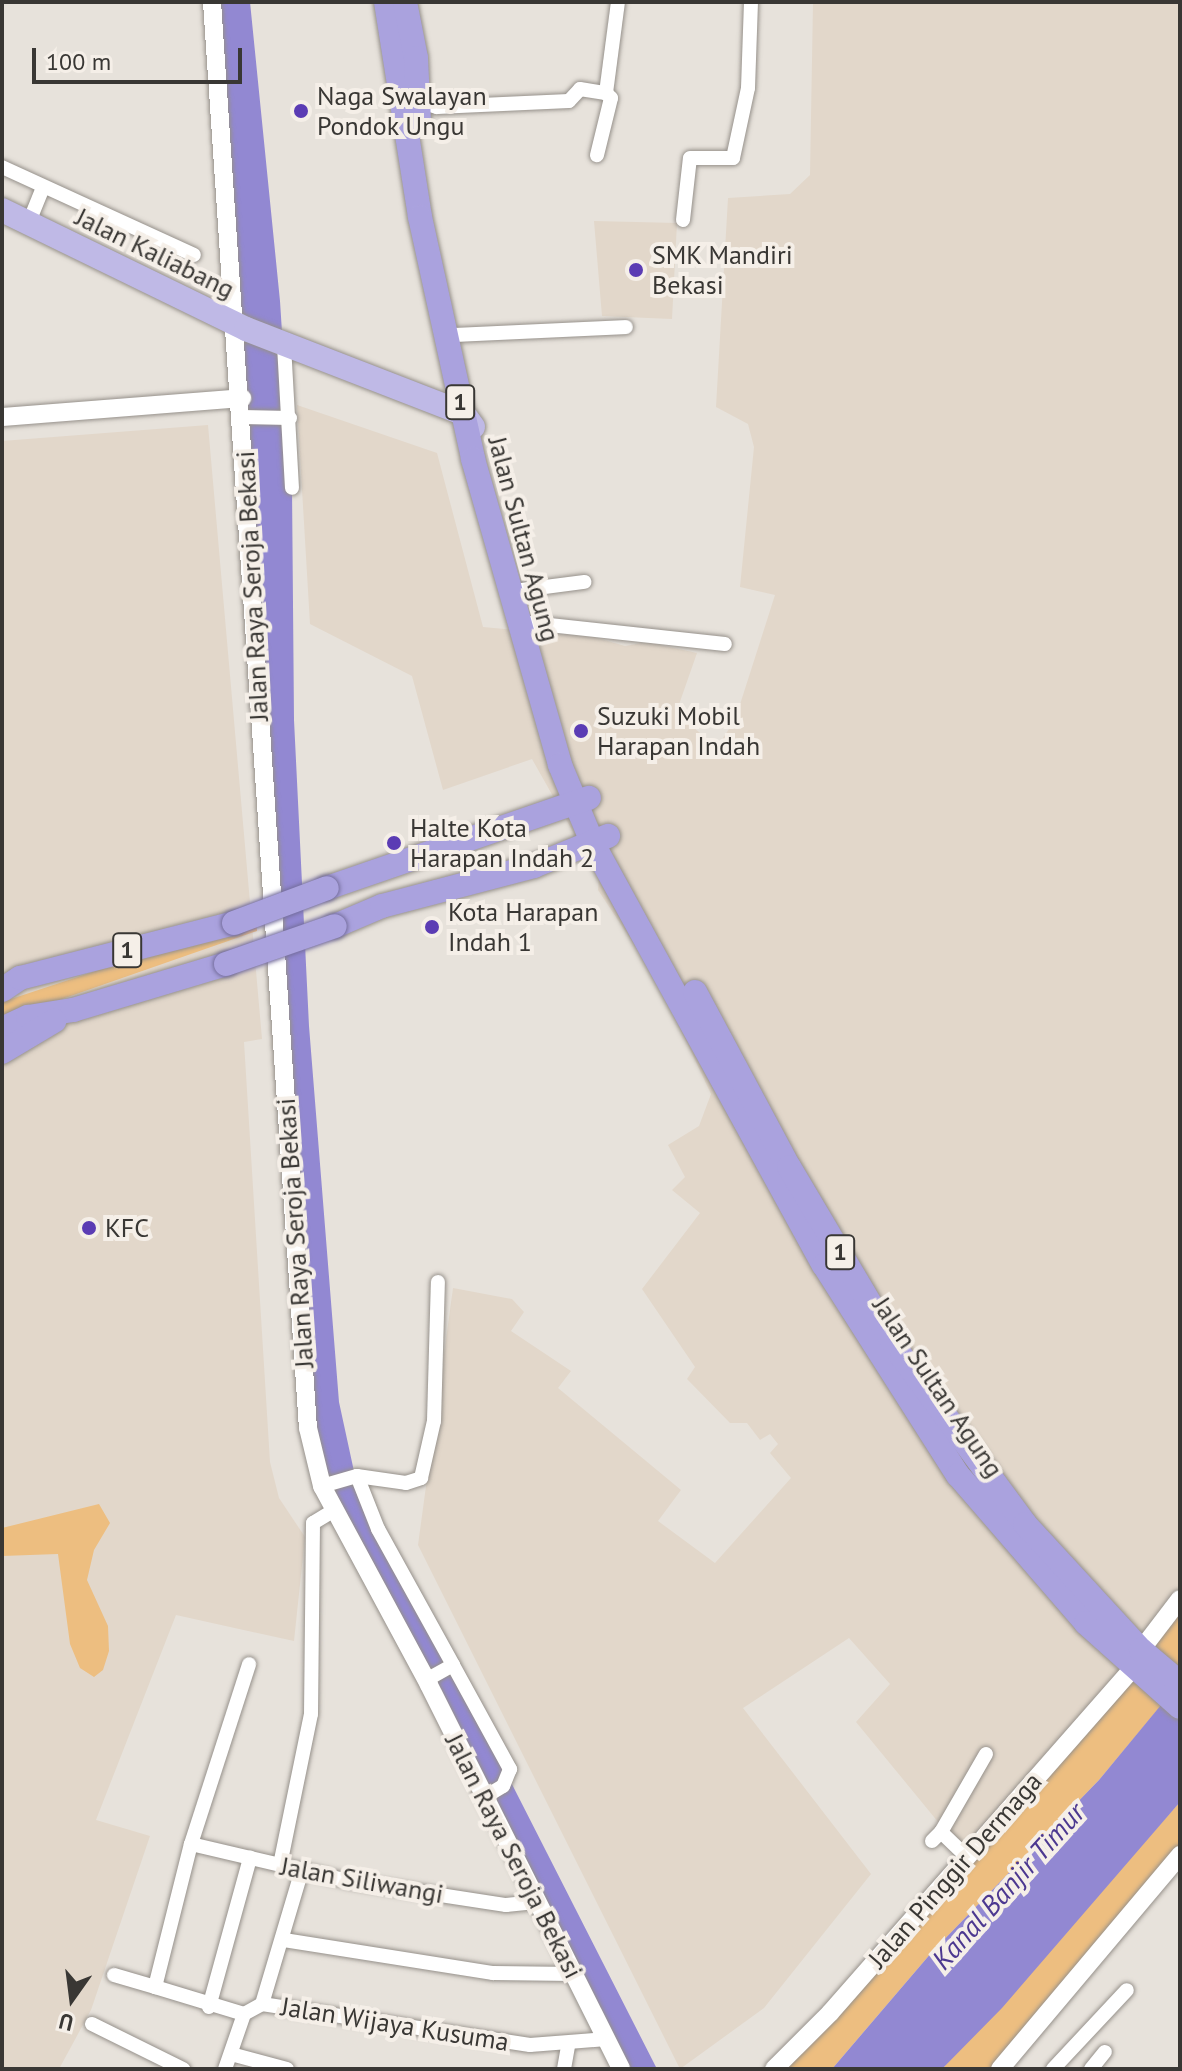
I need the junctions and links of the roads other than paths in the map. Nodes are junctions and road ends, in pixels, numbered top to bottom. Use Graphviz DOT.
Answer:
graph roads {
  1 [pos="212,2"];
  2 [pos="618,2"];
  3 [pos="751,2"];
  4 [pos="396,10"];
  5 [pos="606,93"];
  6 [pos="415,100"];
  7 [pos="597,155"];
  8 [pos="2,167"];
  9 [pos="43,187"];
  10 [pos="2,210"];
  11 [pos="683,220"];
  12 [pos="29,222"];
  13 [pos="194,255"];
  14 [pos="242,326"];
  15 [pos="626,327"];
  16 [pos="456,335"];
  17 [pos="284,345"];
  18 [pos="244,410"];
  19 [pos="463,413"];
  20 [pos="2,417"];
  21 [pos="290,418"];
  22 [pos="480,437"];
  23 [pos="292,488"];
  24 [pos="584,582"];
  25 [pos="522,590"];
  26 [pos="531,623"];
  27 [pos="725,644"];
  28 [pos="560,765"];
  29 [pos="583,800"];
  30 [pos="536,818"];
  31 [pos="600,839"];
  32 [pos="553,859"];
  33 [pos="610,870"];
  34 [pos="8,982"];
  35 [pos="73,1010"];
  36 [pos="2,1029"];
  37 [pos="2,1052"];
  38 [pos="438,1282"];
  39 [pos="356,1476"];
  40 [pos="327,1484"];
  41 [pos="336,1509"];
  42 [pos="1180,1599"];
  43 [pos="249,1664"];
  44 [pos="1143,1664"];
  45 [pos="451,1666"];
  46 [pos="428,1678"];
  47 [pos="1180,1683"];
  48 [pos="1180,1707"];
  49 [pos="986,1754"];
  50 [pos="487,1796"];
  51 [pos="191,1844"];
  52 [pos="1180,1855"];
  53 [pos="966,1856"];
  54 [pos="250,1858"];
  55 [pos="280,1865"];
  56 [pos="302,1870"];
  57 [pos="533,1902"];
  58 [pos="284,1940"];
  59 [pos="574,1974"];
  60 [pos="114,1975"];
  61 [pos="155,1987"];
  62 [pos="1127,1990"];
  63 [pos="262,2004"];
  64 [pos="209,2007"];
  65 [pos="244,2014"];
  66 [pos="92,2024"];
  67 [pos="606,2039"];
  68 [pos="568,2046"];
  69 [pos="1105,2052"];
  70 [pos="231,2054"];
  71 [pos="183,2069"];
  72 [pos="225,2069"];
  73 [pos="287,2069"];
  74 [pos="564,2069"];
  75 [pos="621,2069"];
  76 [pos="774,2069"];
  77 [pos="1000,2069"];
  78 [pos="1053,2069"];
  79 [pos="1091,2069"];
  1 -- 14 [label="street, Jalan Raya Seroja Bekasi"];
  2 -- 5 [label="street"];
  3 -- 11 [label="street"];
  4 -- 6 [label="highway, Jalan Sultan Agung / 1"];
  4 -- 19 [label="highway, Jalan Sultan Agung / 1"];
  5 -- 6 [label="street"];
  5 -- 7 [label="street"];
  6 -- 16 [label="highway, Jalan Sultan Agung / 1"];
  8 -- 9 [label="street"];
  9 -- 12 [label="street"];
  9 -- 13 [label="street"];
  10 -- 12 [label="main road, Jalan Kaliabang"];
  12 -- 14 [label="main road, Jalan Kaliabang"];
  14 -- 17 [label="main road, Jalan Kaliabang"];
  14 -- 18 [label="street, Jalan Raya Seroja Bekasi"];
  15 -- 16 [label="street"];
  16 -- 22 [label="highway, Jalan Sultan Agung / 1"];
  17 -- 19 [label="main road, Jalan Kaliabang"];
  17 -- 21 [label="street"];
  18 -- 20 [label="street"];
  18 -- 21 [label="street"];
  18 -- 40 [label="street, Jalan Raya Seroja Bekasi"];
  19 -- 22 [label="main road"];
  19 -- 28 [label="highway, Jalan Sultan Agung / 1"];
  21 -- 23 [label="street"];
  22 -- 25 [label="highway, Jalan Sultan Agung / 1"];
  24 -- 25 [label="street"];
  25 -- 26 [label="highway, Jalan Sultan Agung / 1"];
  26 -- 27 [label="street"];
  26 -- 29 [label="highway, Jalan Sultan Agung / 1"];
  28 -- 29 [label="highway, Jalan Sultan Agung / 1"];
  28 -- 30 [label="highway"];
  29 -- 30 [label="highway, 1"];
  29 -- 31 [label="highway, Jalan Sultan Agung / 1"];
  30 -- 34 [label="highway, 1, bridge"];
  31 -- 32 [label="highway, 1"];
  31 -- 33 [label="highway, Jalan Sultan Agung / 1"];
  31 -- 44 [label="highway, Jalan Sultan Agung / 1"];
  32 -- 33 [label="highway"];
  32 -- 35 [label="highway, 1, bridge"];
  33 -- 44 [label="highway, Jalan Sultan Agung / 1"];
  35 -- 36 [label="highway, 1"];
  35 -- 37 [label="highway"];
  38 -- 39 [label="street"];
  39 -- 40 [label="street"];
  39 -- 45 [label="street"];
  40 -- 41 [label="street, Jalan Raya Seroja Bekasi"];
  41 -- 46 [label="street, Jalan Raya Seroja Bekasi"];
  41 -- 55 [label="street"];
  42 -- 44 [label="street, Jalan Pinggir Dermaga"];
  43 -- 51 [label="street"];
  44 -- 47 [label="highway, 1"];
  44 -- 48 [label="highway, 1"];
  44 -- 53 [label="street, Jalan Pinggir Dermaga"];
  45 -- 46 [label="street"];
  45 -- 50 [label="street"];
  46 -- 50 [label="street, Jalan Raya Seroja Bekasi"];
  49 -- 53 [label="street"];
  50 -- 57 [label="street, Jalan Raya Seroja Bekasi"];
  51 -- 54 [label="street, Jalan Siliwangi"];
  51 -- 61 [label="street"];
  52 -- 77 [label="street"];
  53 -- 76 [label="street, Jalan Pinggir Dermaga"];
  54 -- 55 [label="street, Jalan Siliwangi"];
  54 -- 64 [label="street"];
  55 -- 56 [label="street, Jalan Siliwangi"];
  56 -- 57 [label="street, Jalan Siliwangi"];
  56 -- 58 [label="street"];
  57 -- 59 [label="street, Jalan Raya Seroja Bekasi"];
  58 -- 59 [label="street"];
  58 -- 63 [label="street"];
  59 -- 67 [label="street, Jalan Raya Seroja Bekasi"];
  60 -- 61 [label="street"];
  61 -- 64 [label="street"];
  62 -- 78 [label="street"];
  63 -- 65 [label="street, Jalan Wijaya Kusuma"];
  63 -- 68 [label="street, Jalan Wijaya Kusuma"];
  64 -- 65 [label="street"];
  65 -- 70 [label="street, Jalan Wijaya Kusuma"];
  66 -- 71 [label="street"];
  67 -- 68 [label="street, Jalan Wijaya Kusuma"];
  67 -- 75 [label="street, Jalan Raya Seroja Bekasi"];
  68 -- 74 [label="street"];
  69 -- 79 [label="street"];
  70 -- 72 [label="street, Jalan Wijaya Kusuma"];
  70 -- 73 [label="street"];
}
